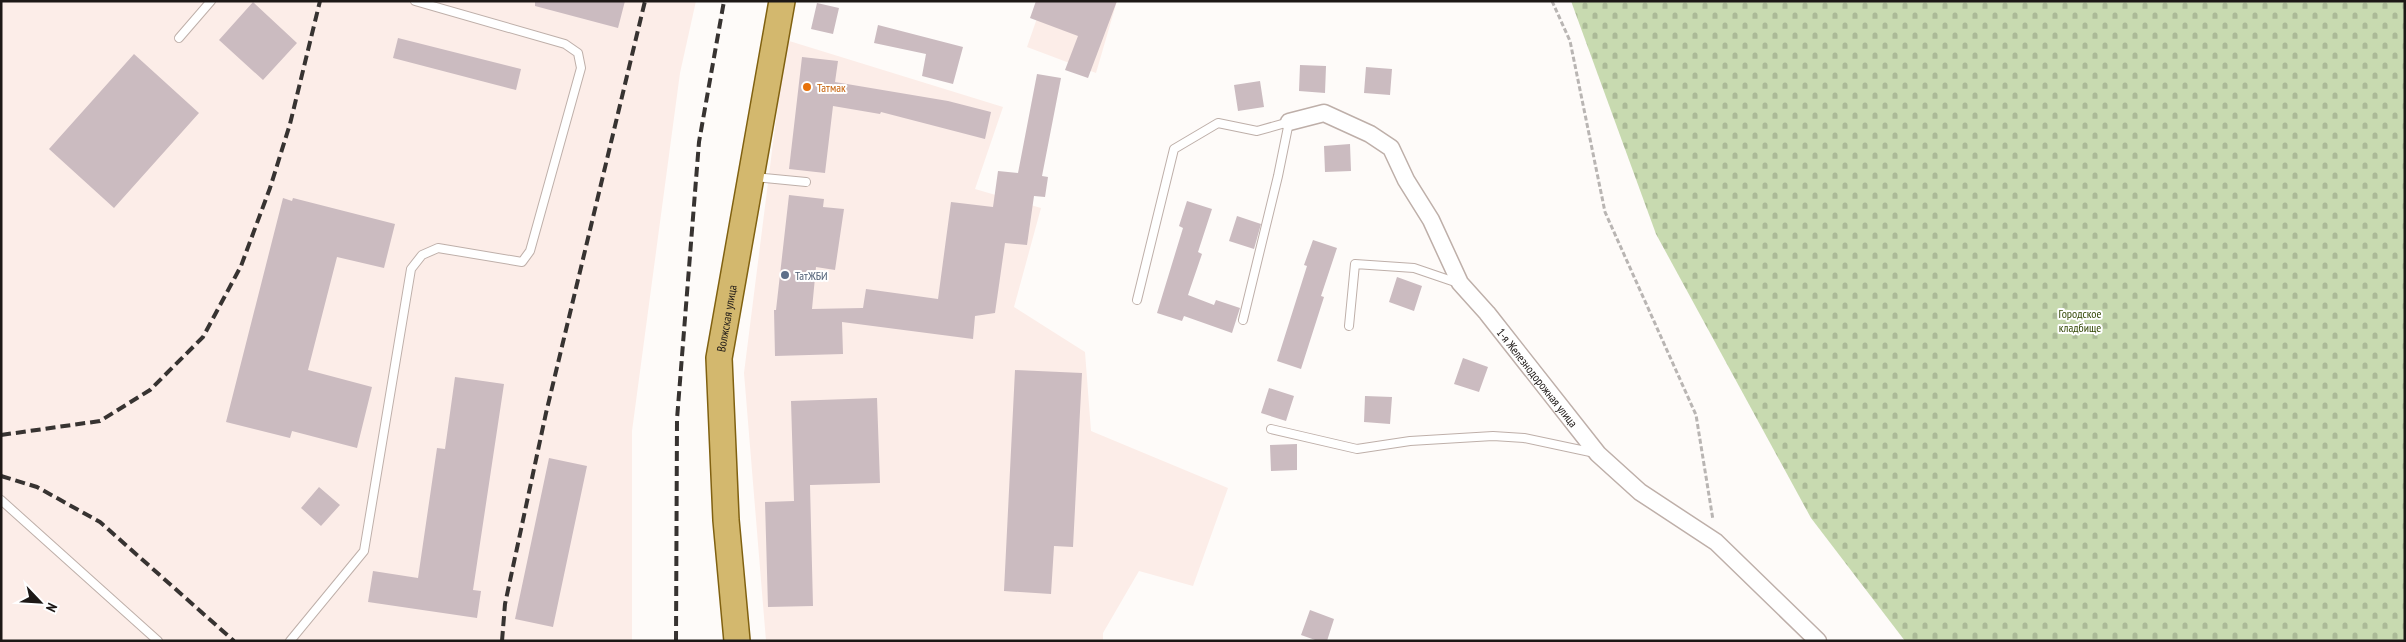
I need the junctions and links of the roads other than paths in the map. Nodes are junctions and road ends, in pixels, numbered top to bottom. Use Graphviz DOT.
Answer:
graph roads {
  1 [pos="211,1"];
  2 [pos="415,1"];
  3 [pos="782,1"];
  4 [pos="179,38"];
  5 [pos="1289,122"];
  6 [pos="751,177"];
  7 [pos="806,182"];
  8 [pos="1460,283"];
  9 [pos="1137,300"];
  10 [pos="1243,320"];
  11 [pos="1349,326"];
  12 [pos="1271,429"];
  13 [pos="1598,454"];
  14 [pos="1,500"];
  15 [pos="158,641"];
  16 [pos="290,641"];
  17 [pos="737,641"];
  18 [pos="1818,641"];
  1 -- 4 [label="lane"];
  2 -- 16 [label="lane"];
  3 -- 6 [label="main road, Волжская улица"];
  5 -- 8 [label="street, 1-я Железнодорожная улица"];
  5 -- 9 [label="lane"];
  5 -- 10 [label="lane"];
  6 -- 7 [label="lane"];
  6 -- 17 [label="main road, Волжская улица"];
  8 -- 11 [label="lane"];
  8 -- 13 [label="street, 1-я Железнодорожная улица"];
  12 -- 13 [label="lane"];
  13 -- 18 [label="street, 1-я Железнодорожная улица"];
  14 -- 15 [label="lane"];
}
